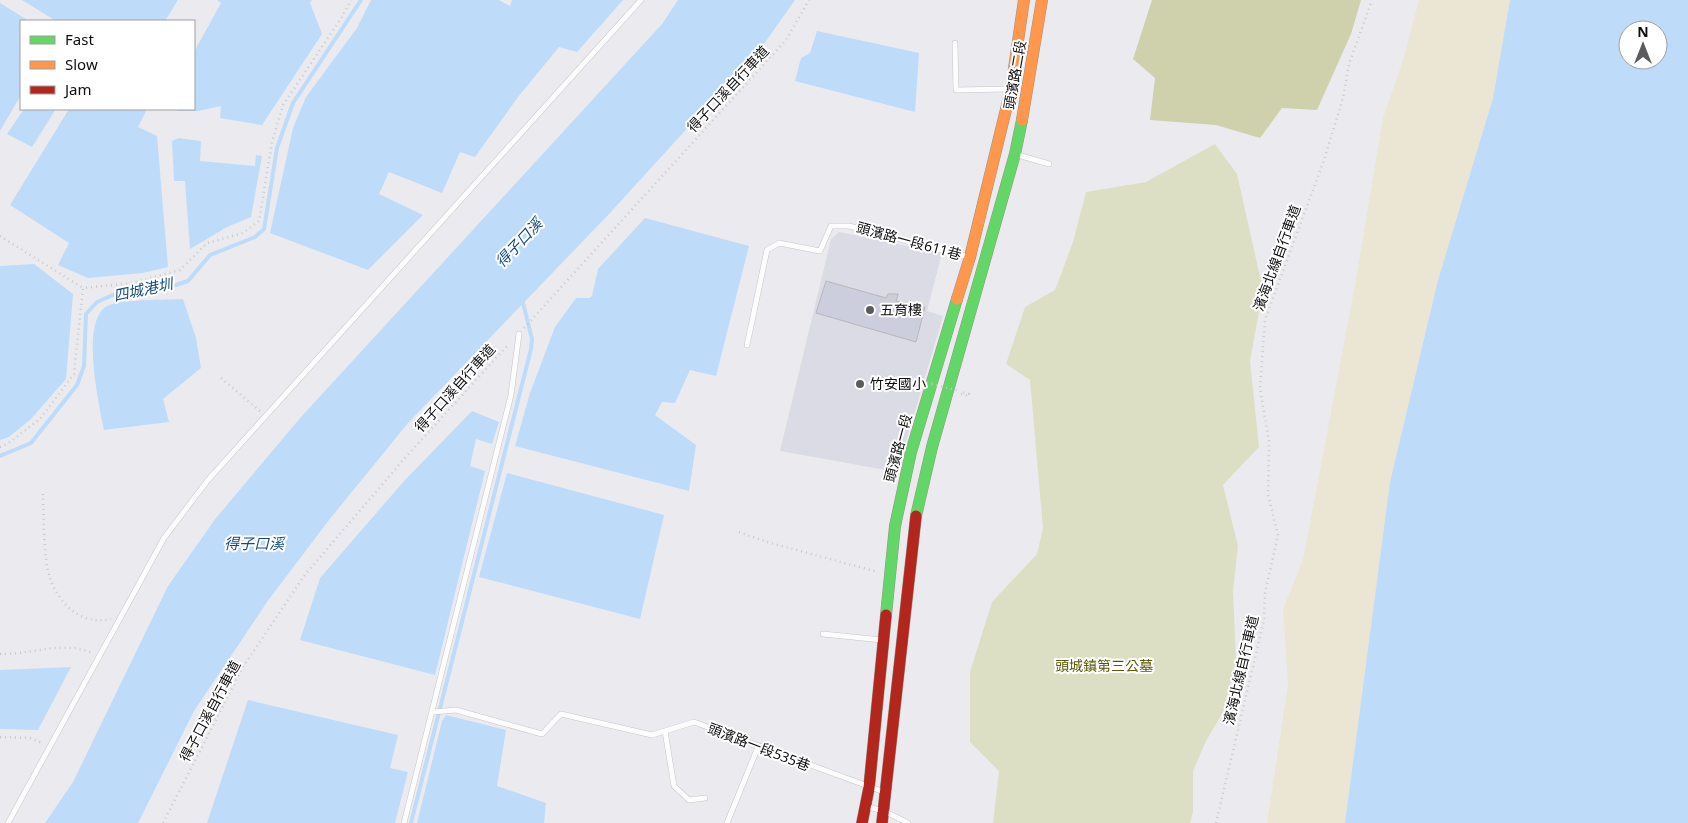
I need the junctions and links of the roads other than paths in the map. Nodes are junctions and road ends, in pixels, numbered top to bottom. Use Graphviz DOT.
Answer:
graph roads {
  1 [pos="641,0"];
  2 [pos="1024,0"];
  3 [pos="1042,0"];
  4 [pos="956,44"];
  5 [pos="1010,89"];
  6 [pos="1015,154"];
  7 [pos="1049,164"];
  8 [pos="970,257"];
  9 [pos="986,261"];
  10 [pos="953,313"];
  11 [pos="970,317"];
  12 [pos="519,334"];
  13 [pos="747,345"];
  14 [pos="941,352"];
  15 [pos="957,358"];
  16 [pos="823,634"];
  17 [pos="884,640"];
  18 [pos="433,712"];
  19 [pos="666,731"];
  20 [pos="758,747"];
  21 [pos="869,788"];
  22 [pos="887,793"];
  23 [pos="705,798"];
  24 [pos="865,806"];
  25 [pos="884,811"];
  26 [pos="8,823"];
  27 [pos="404,823"];
  28 [pos="727,823"];
  29 [pos="862,823"];
  30 [pos="882,823"];
  31 [pos="908,823"];
  1 -- 26 [label="lane"];
  2 -- 5 [label="main road, 頭濱路二段"];
  3 -- 6 [label="main road, 頭濱路二段"];
  4 -- 5 [label="lane"];
  5 -- 8 [label="main road, 頭濱路一段"];
  6 -- 7 [label="lane"];
  6 -- 9 [label="main road"];
  8 -- 9 [label="lane, 頭濱路一段611巷"];
  8 -- 10 [label="main road, 頭濱路一段"];
  8 -- 13 [label="lane, 頭濱路一段611巷"];
  9 -- 11 [label="main road"];
  10 -- 11 [label="main road"];
  10 -- 14 [label="main road, 頭濱路一段"];
  11 -- 15 [label="main road"];
  12 -- 18 [label="lane"];
  14 -- 15 [label="main road"];
  14 -- 17 [label="main road, 頭濱路一段"];
  15 -- 22 [label="main road"];
  16 -- 17 [label="lane"];
  17 -- 21 [label="main road, 頭濱路一段"];
  18 -- 19 [label="lane, 頭濱路一段535巷"];
  18 -- 27 [label="lane"];
  19 -- 20 [label="lane, 頭濱路一段535巷"];
  19 -- 23 [label="lane"];
  20 -- 21 [label="lane, 頭濱路一段535巷"];
  20 -- 28 [label="lane"];
  21 -- 22 [label="lane, 頭濱路一段535巷"];
  21 -- 24 [label="main road, 頭濱路一段"];
  22 -- 25 [label="main road"];
  24 -- 25 [label="lane"];
  24 -- 29 [label="main road, 頭濱路一段"];
  25 -- 30 [label="main road"];
  25 -- 31 [label="lane"];
}
